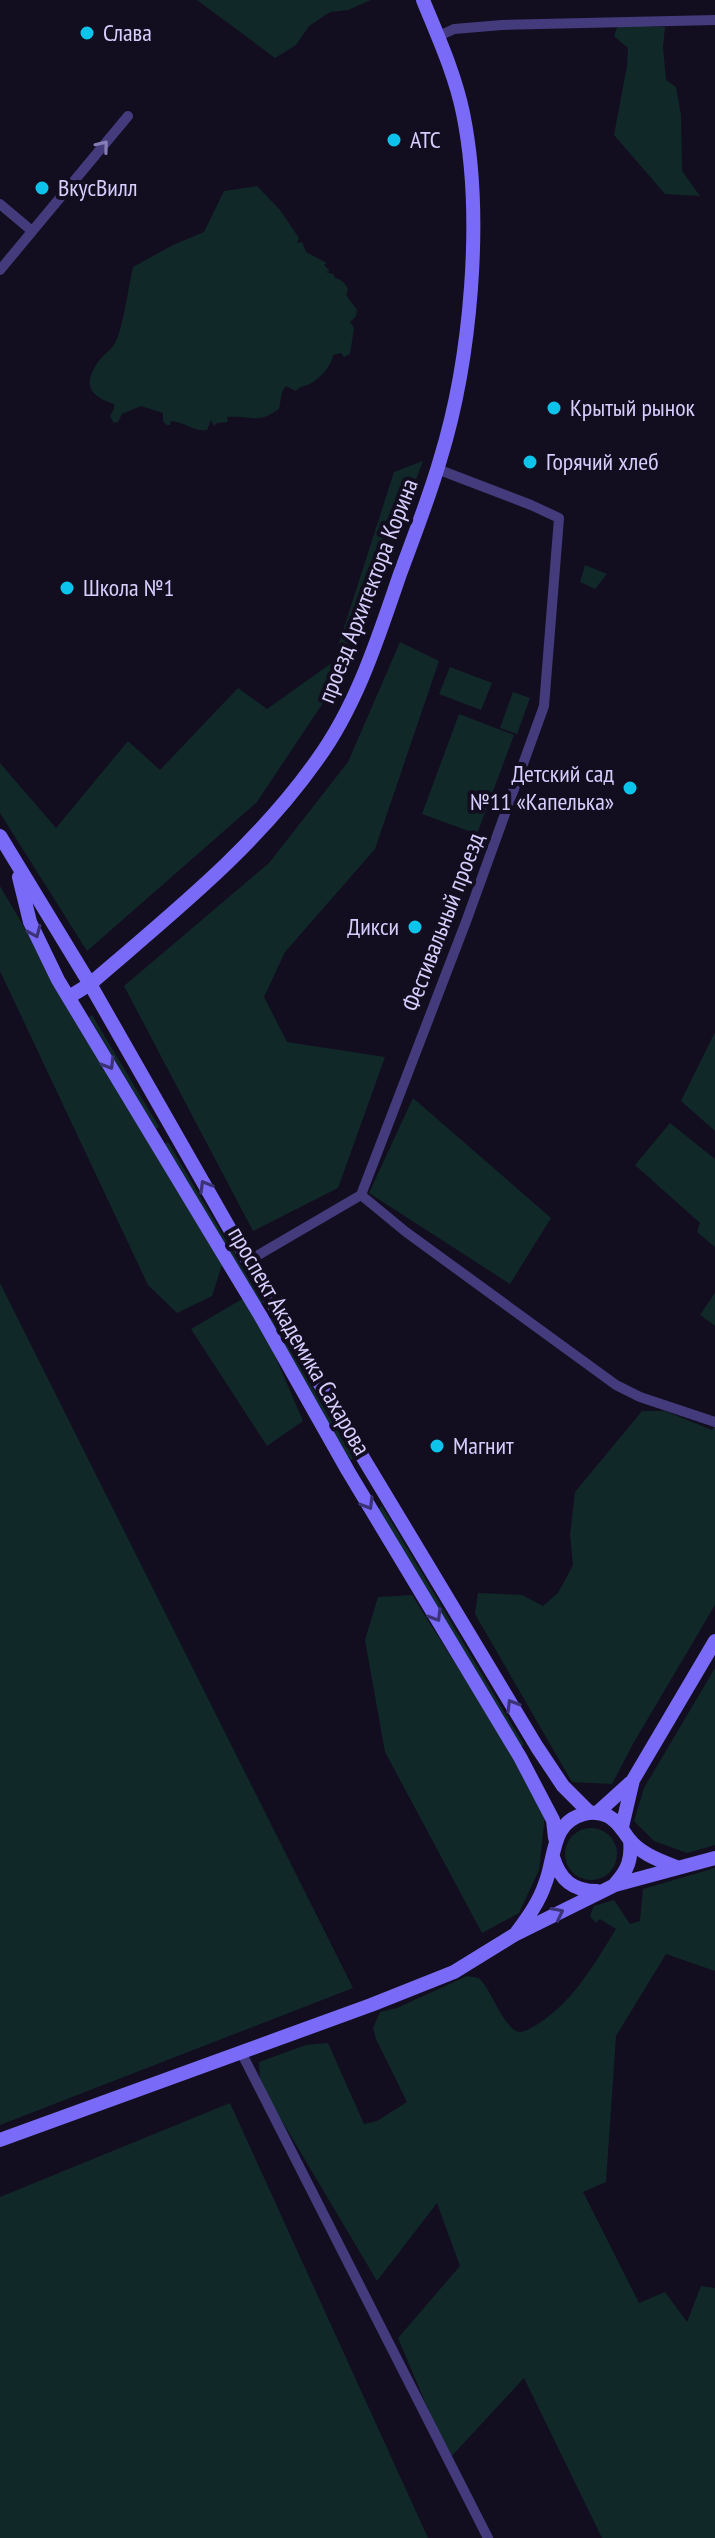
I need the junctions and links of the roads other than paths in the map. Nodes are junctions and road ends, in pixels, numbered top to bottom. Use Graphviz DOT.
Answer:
graph roads {
  1 [pos="423,0"];
  2 [pos="715,20"];
  3 [pos="439,36"];
  4 [pos="128,116"];
  5 [pos="0,204"];
  6 [pos="32,231"];
  7 [pos="0,270"];
  8 [pos="437,469"];
  9 [pos="558,516"];
  10 [pos="0,836"];
  11 [pos="15,861"];
  12 [pos="90,984"];
  13 [pos="69,997"];
  14 [pos="172,1128"];
  15 [pos="155,1139"];
  16 [pos="361,1195"];
  17 [pos="248,1261"];
  18 [pos="274,1304"];
  19 [pos="260,1315"];
  20 [pos="715,1422"];
  21 [pos="365,1461"];
  22 [pos="348,1471"];
  23 [pos="715,1641"];
  24 [pos="537,1747"];
  25 [pos="520,1757"];
  26 [pos="633,1780"];
  27 [pos="594,1813"];
  28 [pos="626,1834"];
  29 [pos="555,1838"];
  30 [pos="553,1857"];
  31 [pos="715,1858"];
  32 [pos="676,1867"];
  33 [pos="608,1888"];
  34 [pos="514,1935"];
  35 [pos="241,2052"];
  36 [pos="0,2140"];
  37 [pos="488,2538"];
  1 -- 3 [label="street, проезд Архитектора Корина"];
  2 -- 3 [label="street"];
  3 -- 8 [label="street, проезд Архитектора Корина"];
  6 -- 4 [label="street, one-way"];
  5 -- 6 [label="street"];
  6 -- 7 [label="street"];
  8 -- 9 [label="street, проезд Архитектора Корина"];
  8 -- 12 [label="street, проезд Архитектора Корина"];
  9 -- 16 [label="street, Фестивальный проезд"];
  10 -- 11 [label="street, проспект Академика Сахарова"];
  11 -- 12 [label="street, проспект Академика Сахарова"];
  11 -- 13 [label="street, проспект Академика Сахарова, one-way"];
  12 -- 13 [label="street, проезд Архитектора Корина"];
  12 -- 14 [label="street, проспект Академика Сахарова"];
  13 -- 15 [label="street, проспект Академика Сахарова, one-way"];
  14 -- 15 [label="street"];
  17 -- 14 [label="street, проспект Академика Сахарова, one-way"];
  15 -- 19 [label="street, проспект Академика Сахарова"];
  16 -- 17 [label="street"];
  16 -- 20 [label="street"];
  17 -- 18 [label="street, проспект Академика Сахарова"];
  18 -- 19 [label="street"];
  18 -- 21 [label="street, проспект Академика Сахарова"];
  19 -- 22 [label="street, проспект Академика Сахарова"];
  21 -- 22 [label="street"];
  24 -- 21 [label="street, проспект Академика Сахарова, one-way"];
  22 -- 25 [label="street, проспект Академика Сахарова, one-way"];
  23 -- 26 [label="street"];
  24 -- 25 [label="street"];
  24 -- 27 [label="street, проспект Академика Сахарова"];
  25 -- 29 [label="street, проспект Академика Сахарова"];
  26 -- 27 [label="street"];
  26 -- 28 [label="street"];
  27 -- 28 [label="street"];
  27 -- 29 [label="street"];
  28 -- 32 [label="street"];
  28 -- 33 [label="street"];
  29 -- 30 [label="street"];
  30 -- 33 [label="street"];
  30 -- 34 [label="street"];
  31 -- 32 [label="street"];
  32 -- 33 [label="street"];
  34 -- 33 [label="street, one-way"];
  34 -- 35 [label="street"];
  35 -- 36 [label="street"];
  35 -- 37 [label="street"];
}
